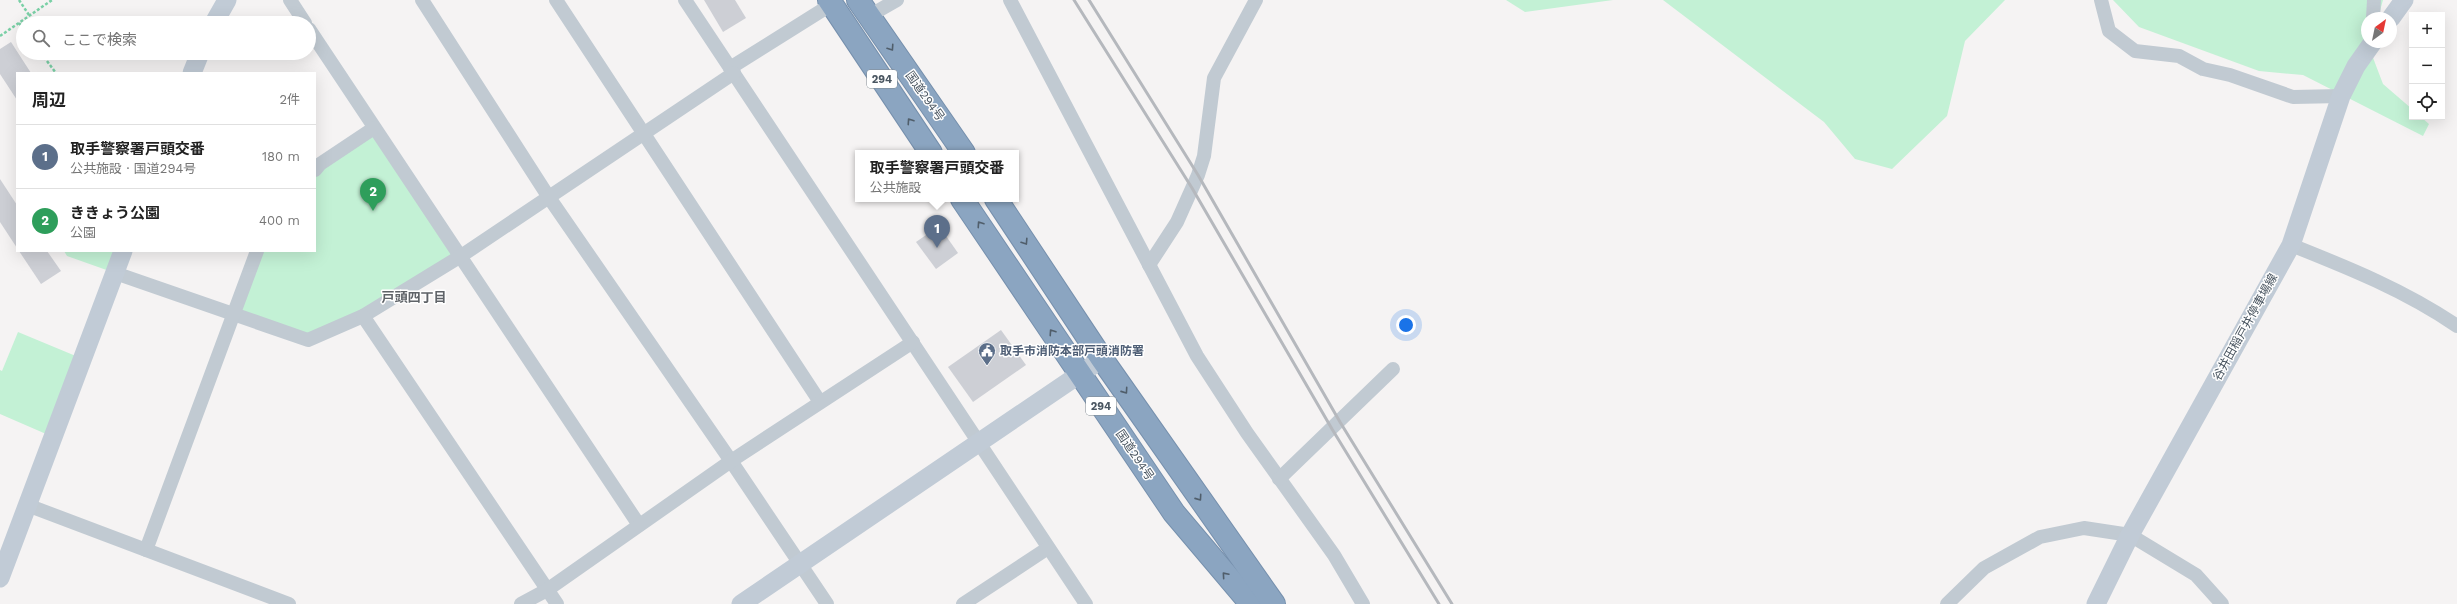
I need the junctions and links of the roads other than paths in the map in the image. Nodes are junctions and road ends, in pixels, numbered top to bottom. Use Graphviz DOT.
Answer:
graph roads {
  1 [pos="227,0"];
  2 [pos="290,0"];
  3 [pos="422,0"];
  4 [pos="556,0"];
  5 [pos="685,0"];
  6 [pos="897,0"];
  7 [pos="1010,0"];
  8 [pos="1256,0"];
  9 [pos="2101,0"];
  10 [pos="2374,0"];
  11 [pos="2404,0"];
  12 [pos="831,2"];
  13 [pos="864,8"];
  14 [pos="2373,12"];
  15 [pos="2395,12"];
  16 [pos="218,16"];
  17 [pos="300,16"];
  18 [pos="316,40"];
  19 [pos="2369,48"];
  20 [pos="197,60"];
  21 [pos="732,70"];
  22 [pos="192,72"];
  23 [pos="2340,96"];
  24 [pos="374,128"];
  25 [pos="644,131"];
  26 [pos="929,150"];
  27 [pos="962,150"];
  28 [pos="316,169"];
  29 [pos="548,196"];
  30 [pos="964,202"];
  31 [pos="998,202"];
  32 [pos="2291,245"];
  33 [pos="123,252"];
  34 [pos="257,252"];
  35 [pos="461,256"];
  36 [pos="1149,265"];
  37 [pos="114,273"];
  38 [pos="232,315"];
  39 [pos="363,316"];
  40 [pos="2457,326"];
  41 [pos="913,342"];
  42 [pos="1102,359"];
  43 [pos="1393,369"];
  44 [pos="1079,374"];
  45 [pos="820,402"];
  46 [pos="980,443"];
  47 [pos="731,461"];
  48 [pos="1279,479"];
  49 [pos="27,505"];
  50 [pos="639,525"];
  51 [pos="2130,535"];
  52 [pos="1048,548"];
  53 [pos="146,550"];
  54 [pos="800,564"];
  55 [pos="0,578"];
  56 [pos="547,590"];
  57 [pos="259,599"];
  58 [pos="289,604"];
  59 [pos="520,604"];
  60 [pos="557,604"];
  61 [pos="741,604"];
  62 [pos="827,604"];
  63 [pos="963,604"];
  64 [pos="1086,604"];
  65 [pos="1251,604"];
  66 [pos="1274,604"];
  67 [pos="1363,604"];
  68 [pos="1947,604"];
  69 [pos="2096,604"];
  70 [pos="2222,604"];
  1 -- 16 [label="street"];
  2 -- 17 [label="street"];
  3 -- 29 [label="street"];
  4 -- 25 [label="street"];
  5 -- 21 [label="street"];
  6 -- 13 [label="street"];
  7 -- 36 [label="street"];
  8 -- 36 [label="street"];
  9 -- 23 [label="street"];
  10 -- 14 [label="street"];
  11 -- 15 [label="street"];
  12 -- 21 [label="street"];
  26 -- 12 [label="highway, 294, one-way"];
  13 -- 27 [label="highway, 国道294号 / 294, one-way"];
  18 -- 24 [label="street"];
  19 -- 23 [label="street, 谷井田稲戸井停車場線"];
  20 -- 22 [label="street"];
  21 -- 25 [label="street"];
  21 -- 41 [label="street"];
  23 -- 32 [label="street, 谷井田稲戸井停車場線"];
  24 -- 28 [label="street"];
  24 -- 35 [label="street"];
  25 -- 29 [label="street"];
  25 -- 45 [label="street"];
  29 -- 35 [label="street"];
  29 -- 47 [label="street"];
  44 -- 30 [label="highway, 国道294号 / 294, one-way"];
  31 -- 42 [label="highway, 294, one-way"];
  32 -- 40 [label="street"];
  32 -- 51 [label="street, 谷井田稲戸井停車場線"];
  33 -- 37 [label="street"];
  34 -- 38 [label="street"];
  35 -- 39 [label="street"];
  35 -- 50 [label="street"];
  36 -- 48 [label="street"];
  37 -- 38 [label="street"];
  37 -- 49 [label="street"];
  38 -- 39 [label="street"];
  38 -- 53 [label="street"];
  39 -- 56 [label="street"];
  41 -- 45 [label="street"];
  41 -- 46 [label="street"];
  42 -- 44 [label="street"];
  42 -- 66 [label="highway, 294, one-way"];
  43 -- 48 [label="street"];
  44 -- 46 [label="street"];
  65 -- 44 [label="highway, 国道294号 / 294, one-way"];
  45 -- 47 [label="street"];
  46 -- 52 [label="street"];
  46 -- 54 [label="street"];
  47 -- 50 [label="street"];
  47 -- 54 [label="street"];
  48 -- 67 [label="street"];
  49 -- 53 [label="street"];
  49 -- 55 [label="street"];
  50 -- 56 [label="street"];
  51 -- 68 [label="street"];
  51 -- 69 [label="street, 谷井田稲戸井停車場線"];
  51 -- 70 [label="street"];
  52 -- 63 [label="street"];
  52 -- 64 [label="street"];
  53 -- 57 [label="street"];
  54 -- 61 [label="street"];
  54 -- 62 [label="street"];
  56 -- 59 [label="street"];
  56 -- 60 [label="street"];
  57 -- 58 [label="street"];
}
